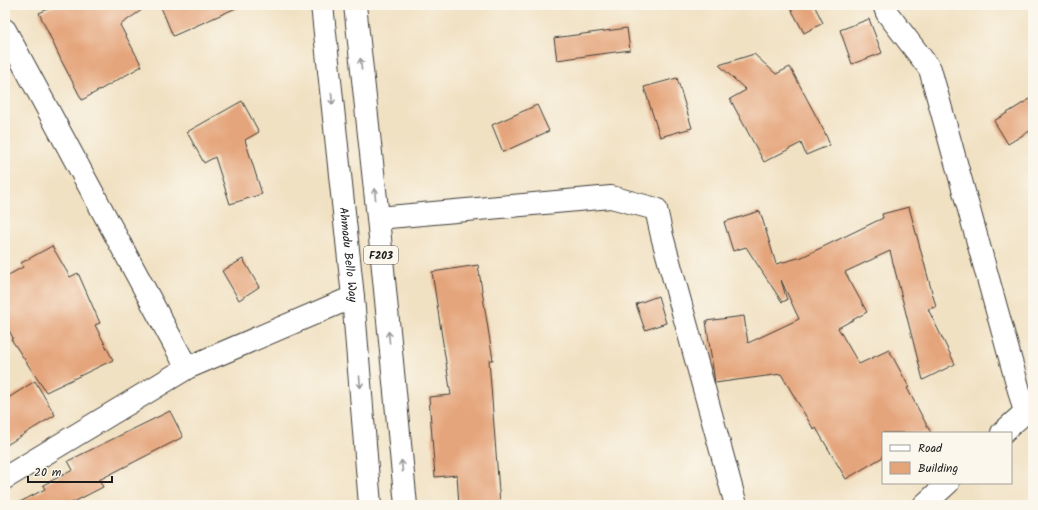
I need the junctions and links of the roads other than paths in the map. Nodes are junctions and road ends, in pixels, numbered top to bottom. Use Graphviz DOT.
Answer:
graph roads {
  1 [pos="322,5"];
  2 [pos="355,5"];
  3 [pos="884,5"];
  4 [pos="5,30"];
  5 [pos="378,218"];
  6 [pos="353,297"];
  7 [pos="187,368"];
  8 [pos="1029,409"];
  9 [pos="1003,432"];
  10 [pos="5,478"];
  11 [pos="947,484"];
  12 [pos="370,505"];
  13 [pos="406,505"];
  14 [pos="736,505"];
  15 [pos="924,505"];
  1 -- 6 [label="street, Ahmadu Bello Way / F203, one-way"];
  5 -- 2 [label="street, F203, one-way"];
  3 -- 8 [label="street"];
  4 -- 7 [label="street"];
  13 -- 5 [label="street, F203, one-way"];
  5 -- 14 [label="street"];
  6 -- 7 [label="street"];
  6 -- 12 [label="street, Ahmadu Bello Way / F203, one-way"];
  7 -- 10 [label="street"];
  8 -- 9 [label="street"];
  11 -- 15 [label="street"];
}
